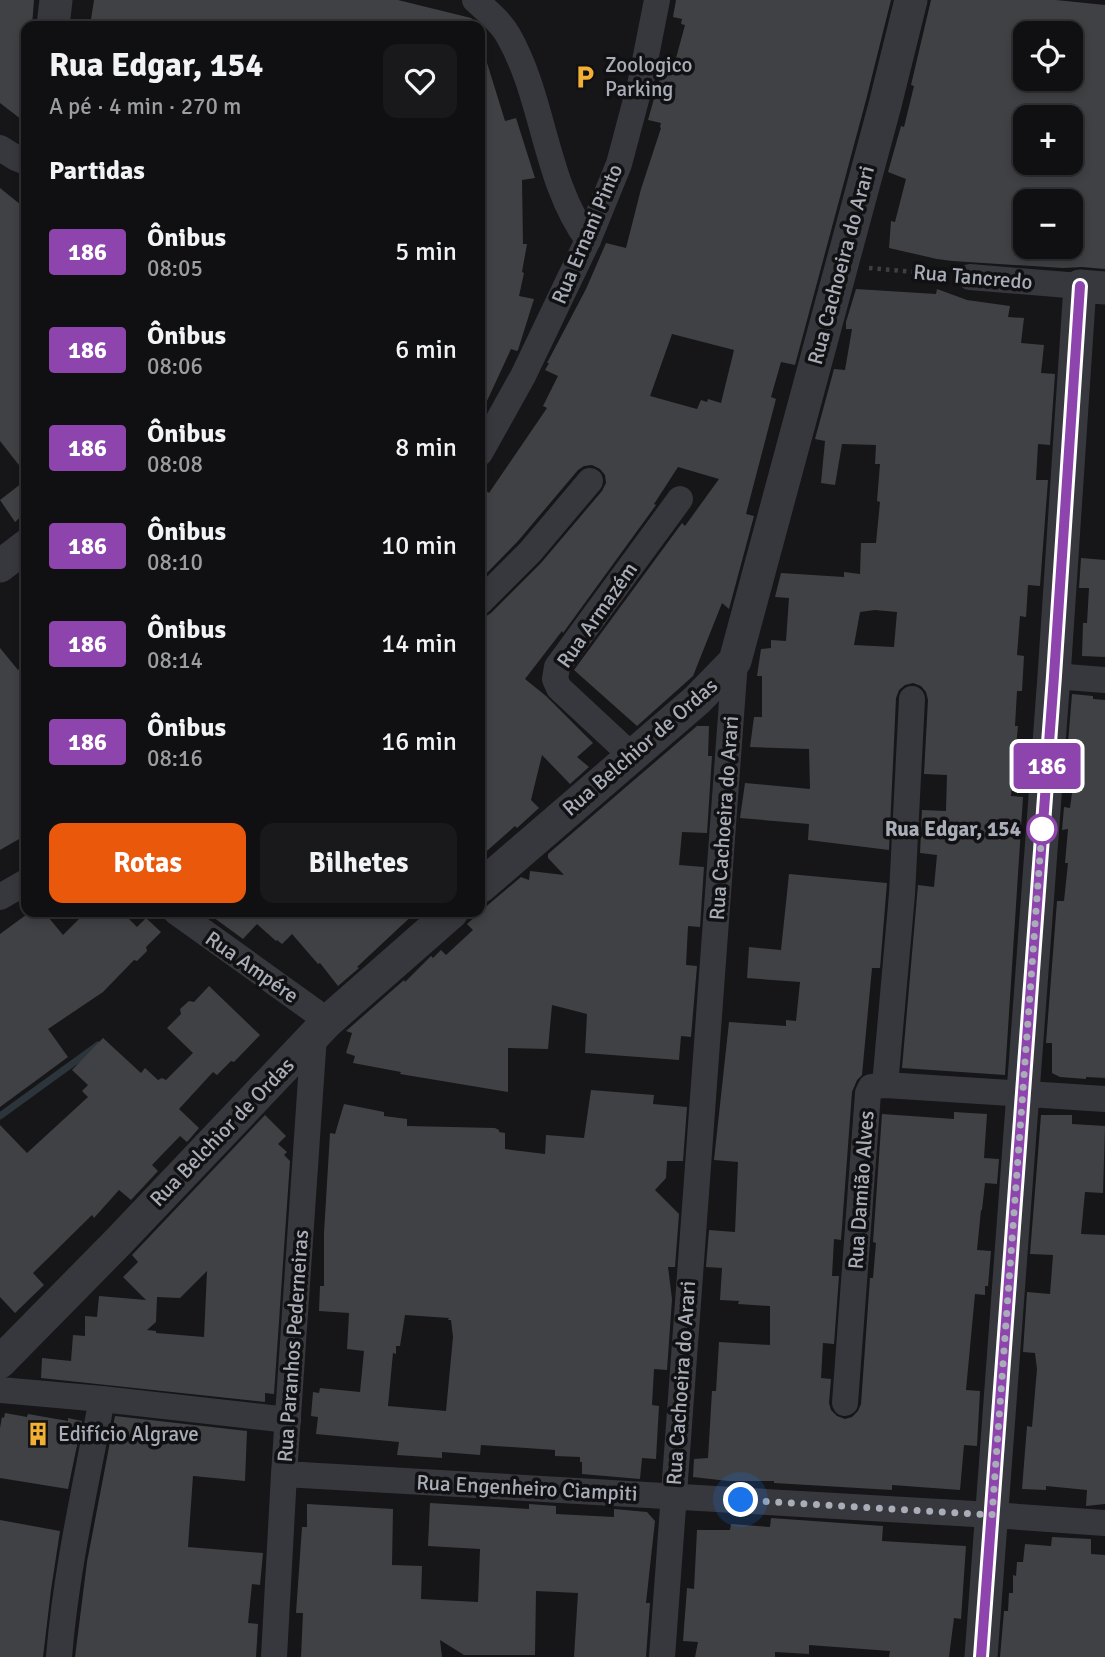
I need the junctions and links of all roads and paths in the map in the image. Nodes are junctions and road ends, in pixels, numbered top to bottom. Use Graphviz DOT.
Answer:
graph roads {
  1 [pos="56,0"];
  2 [pos="475,0"];
  3 [pos="657,0"];
  4 [pos="911,0"];
  5 [pos="54,21"];
  6 [pos="0,148"];
  7 [pos="21,160"];
  8 [pos="589,240"];
  9 [pos="840,266"];
  10 [pos="970,277"];
  11 [pos="1092,287"];
  12 [pos="485,444"];
  13 [pos="590,481"];
  14 [pos="680,499"];
  15 [pos="21,550"];
  16 [pos="0,566"];
  17 [pos="485,596"];
  18 [pos="735,661"];
  19 [pos="1054,676"];
  20 [pos="1105,680"];
  21 [pos="912,699"];
  22 [pos="631,755"];
  23 [pos="485,883"];
  24 [pos="21,885"];
  25 [pos="0,897"];
  26 [pos="191,917"];
  27 [pos="446,917"];
  28 [pos="321,1028"];
  29 [pos="885,1085"];
  30 [pos="1022,1094"];
  31 [pos="1105,1099"];
  32 [pos="0,1362"];
  33 [pos="0,1390"];
  34 [pos="102,1399"];
  35 [pos="845,1403"];
  36 [pos="288,1420"];
  37 [pos="284,1474"];
  38 [pos="673,1496"];
  39 [pos="992,1515"];
  40 [pos="1105,1523"];
  41 [pos="59,1657"];
  42 [pos="274,1657"];
  43 [pos="662,1657"];
  44 [pos="981,1657"];
  1 -- 5 [label="street"];
  2 -- 8 [label="street"];
  3 -- 8 [label="street, Rua Ernani Pinto"];
  4 -- 9 [label="street, Rua Cachoeira do Arari"];
  6 -- 7 [label="street"];
  8 -- 12 [label="street, Rua Ernani Pinto"];
  9 -- 10 [label="path, Rua Tancredo"];
  9 -- 18 [label="street, Rua Cachoeira do Arari"];
  10 -- 11 [label="street, Rua Tancredo"];
  11 -- 19 [label="street"];
  13 -- 17 [label="street"];
  14 -- 22 [label="street, Rua Armazém"];
  15 -- 16 [label="street"];
  18 -- 22 [label="street, Rua Belchior de Ordas"];
  18 -- 38 [label="street, Rua Cachoeira do Arari"];
  19 -- 20 [label="street"];
  19 -- 30 [label="street"];
  21 -- 29 [label="street"];
  22 -- 23 [label="street, Rua Belchior de Ordas"];
  24 -- 25 [label="street"];
  26 -- 28 [label="street, Rua Ampére"];
  27 -- 28 [label="street, Rua Belchior de Ordas"];
  28 -- 32 [label="street, Rua Belchior de Ordas"];
  28 -- 36 [label="street, Rua Paranhos Pederneiras"];
  29 -- 30 [label="street, Rua Damião Alves"];
  29 -- 35 [label="street, Rua Damião Alves"];
  30 -- 31 [label="street, Rua Damião Alves"];
  30 -- 39 [label="street"];
  33 -- 34 [label="street"];
  34 -- 36 [label="street"];
  34 -- 41 [label="street"];
  36 -- 37 [label="street, Rua Paranhos Pederneiras"];
  37 -- 38 [label="street, Rua Engenheiro Ciampiti"];
  37 -- 42 [label="street, Rua Paranhos Pederneiras"];
  38 -- 39 [label="street, Rua Engenheiro Ciampiti"];
  38 -- 43 [label="street, Rua Cachoeira do Arari"];
  39 -- 40 [label="street, Rua Engenheiro Ciampiti"];
  39 -- 44 [label="street"];
}
